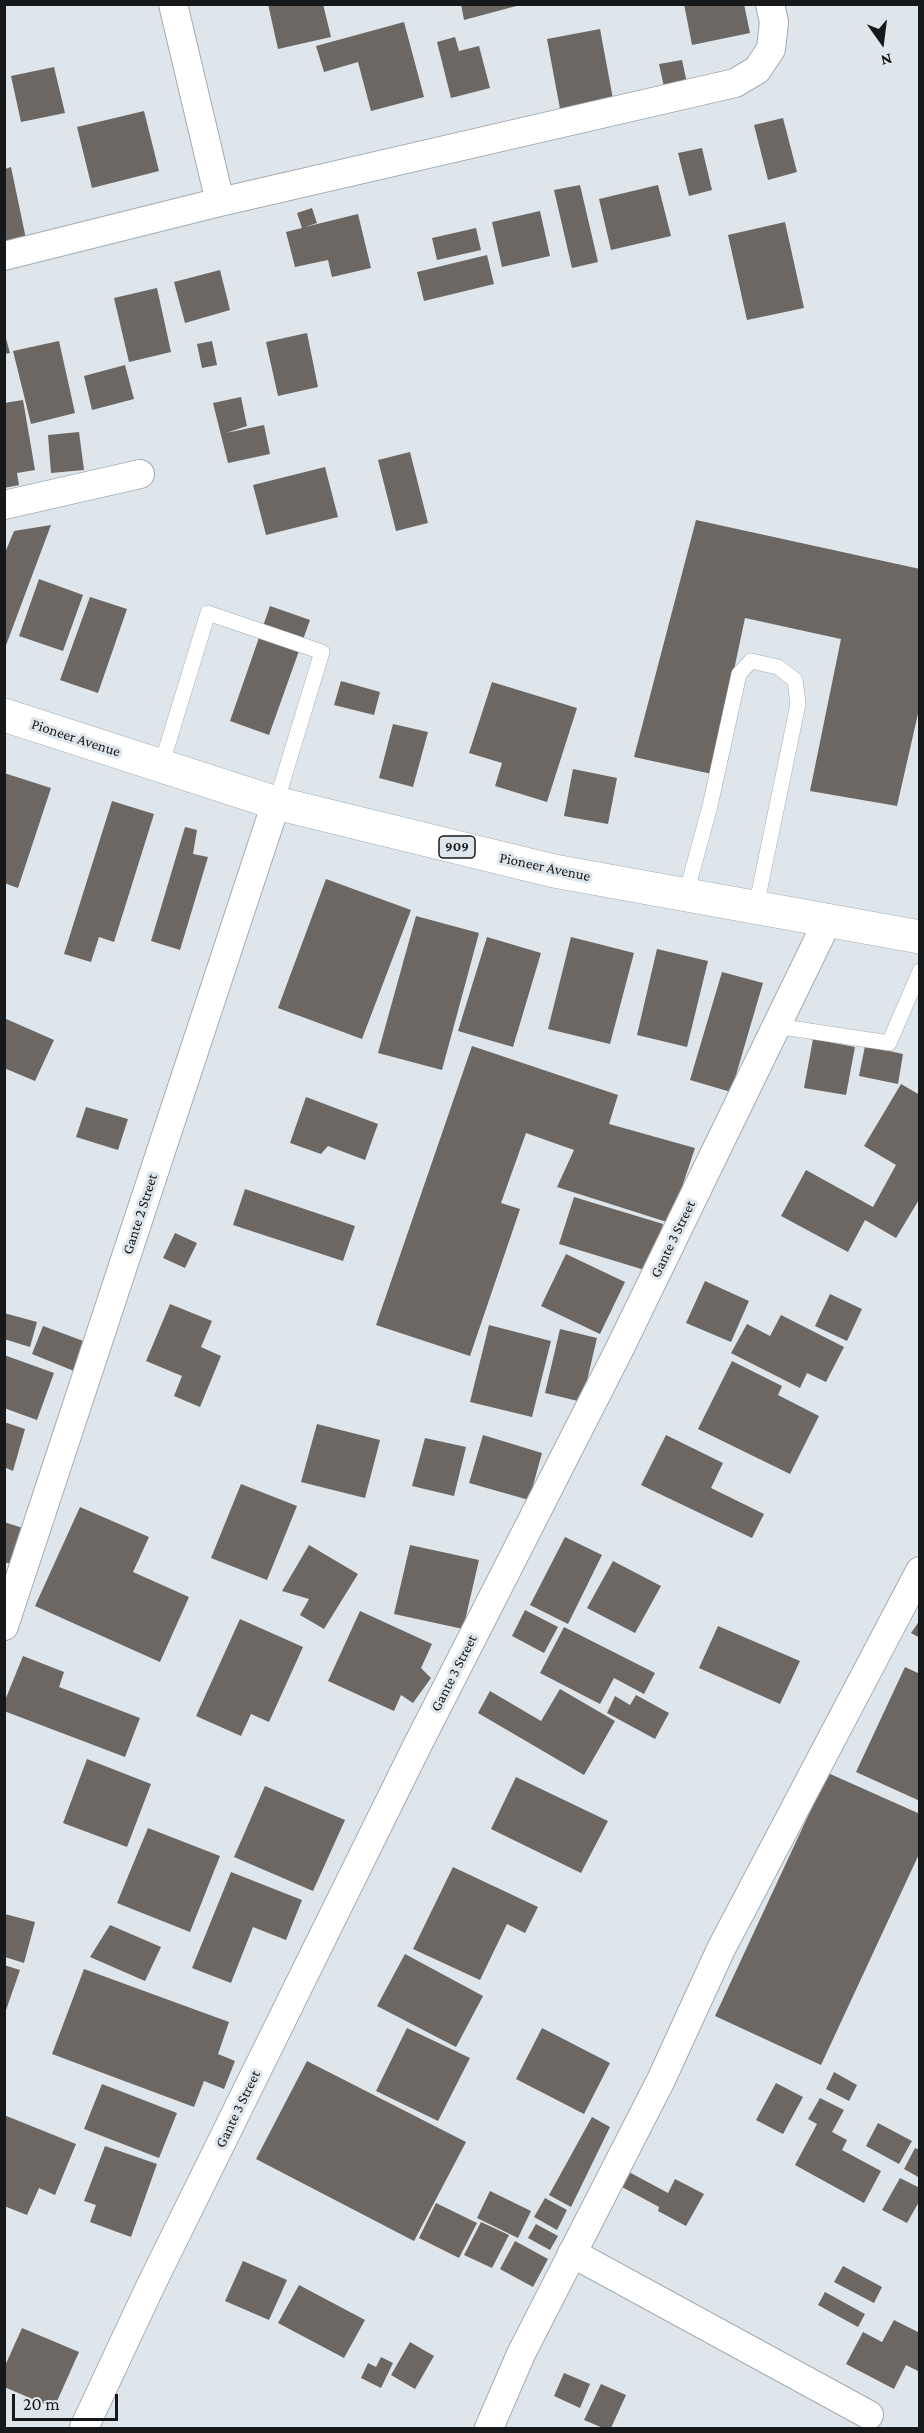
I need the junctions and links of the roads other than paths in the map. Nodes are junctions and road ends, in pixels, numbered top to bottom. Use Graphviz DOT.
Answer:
graph roads {
  1 [pos="174,4"];
  2 [pos="770,4"];
  3 [pos="220,202"];
  4 [pos="4,256"];
  5 [pos="140,474"];
  6 [pos="4,505"];
  7 [pos="4,715"];
  8 [pos="161,765"];
  9 [pos="276,803"];
  10 [pos="686,894"];
  11 [pos="756,907"];
  12 [pos="828,920"];
  13 [pos="920,937"];
  14 [pos="920,971"];
  15 [pos="776,1026"];
  16 [pos="920,1571"];
  17 [pos="4,1626"];
  18 [pos="572,2253"];
  19 [pos="869,2415"];
  20 [pos="84,2428"];
  21 [pos="489,2428"];
  1 -- 3 [label="street"];
  2 -- 3 [label="street"];
  3 -- 4 [label="street"];
  5 -- 6 [label="street"];
  7 -- 8 [label="highway, Pioneer Avenue / 909"];
  8 -- 9 [label="highway, Pioneer Avenue / 909"];
  8 -- 9 [label="lane"];
  9 -- 10 [label="highway, Pioneer Avenue / 909"];
  9 -- 17 [label="street, Gante 2 Street"];
  10 -- 11 [label="highway, Pioneer Avenue / 909"];
  10 -- 11 [label="lane"];
  11 -- 12 [label="highway, Pioneer Avenue / 909"];
  12 -- 13 [label="highway, Pioneer Avenue / 909"];
  12 -- 15 [label="street, Gante 3 Street"];
  14 -- 15 [label="lane"];
  15 -- 20 [label="street, Gante 3 Street"];
  16 -- 18 [label="street"];
  18 -- 19 [label="street"];
  18 -- 21 [label="street"];
}
